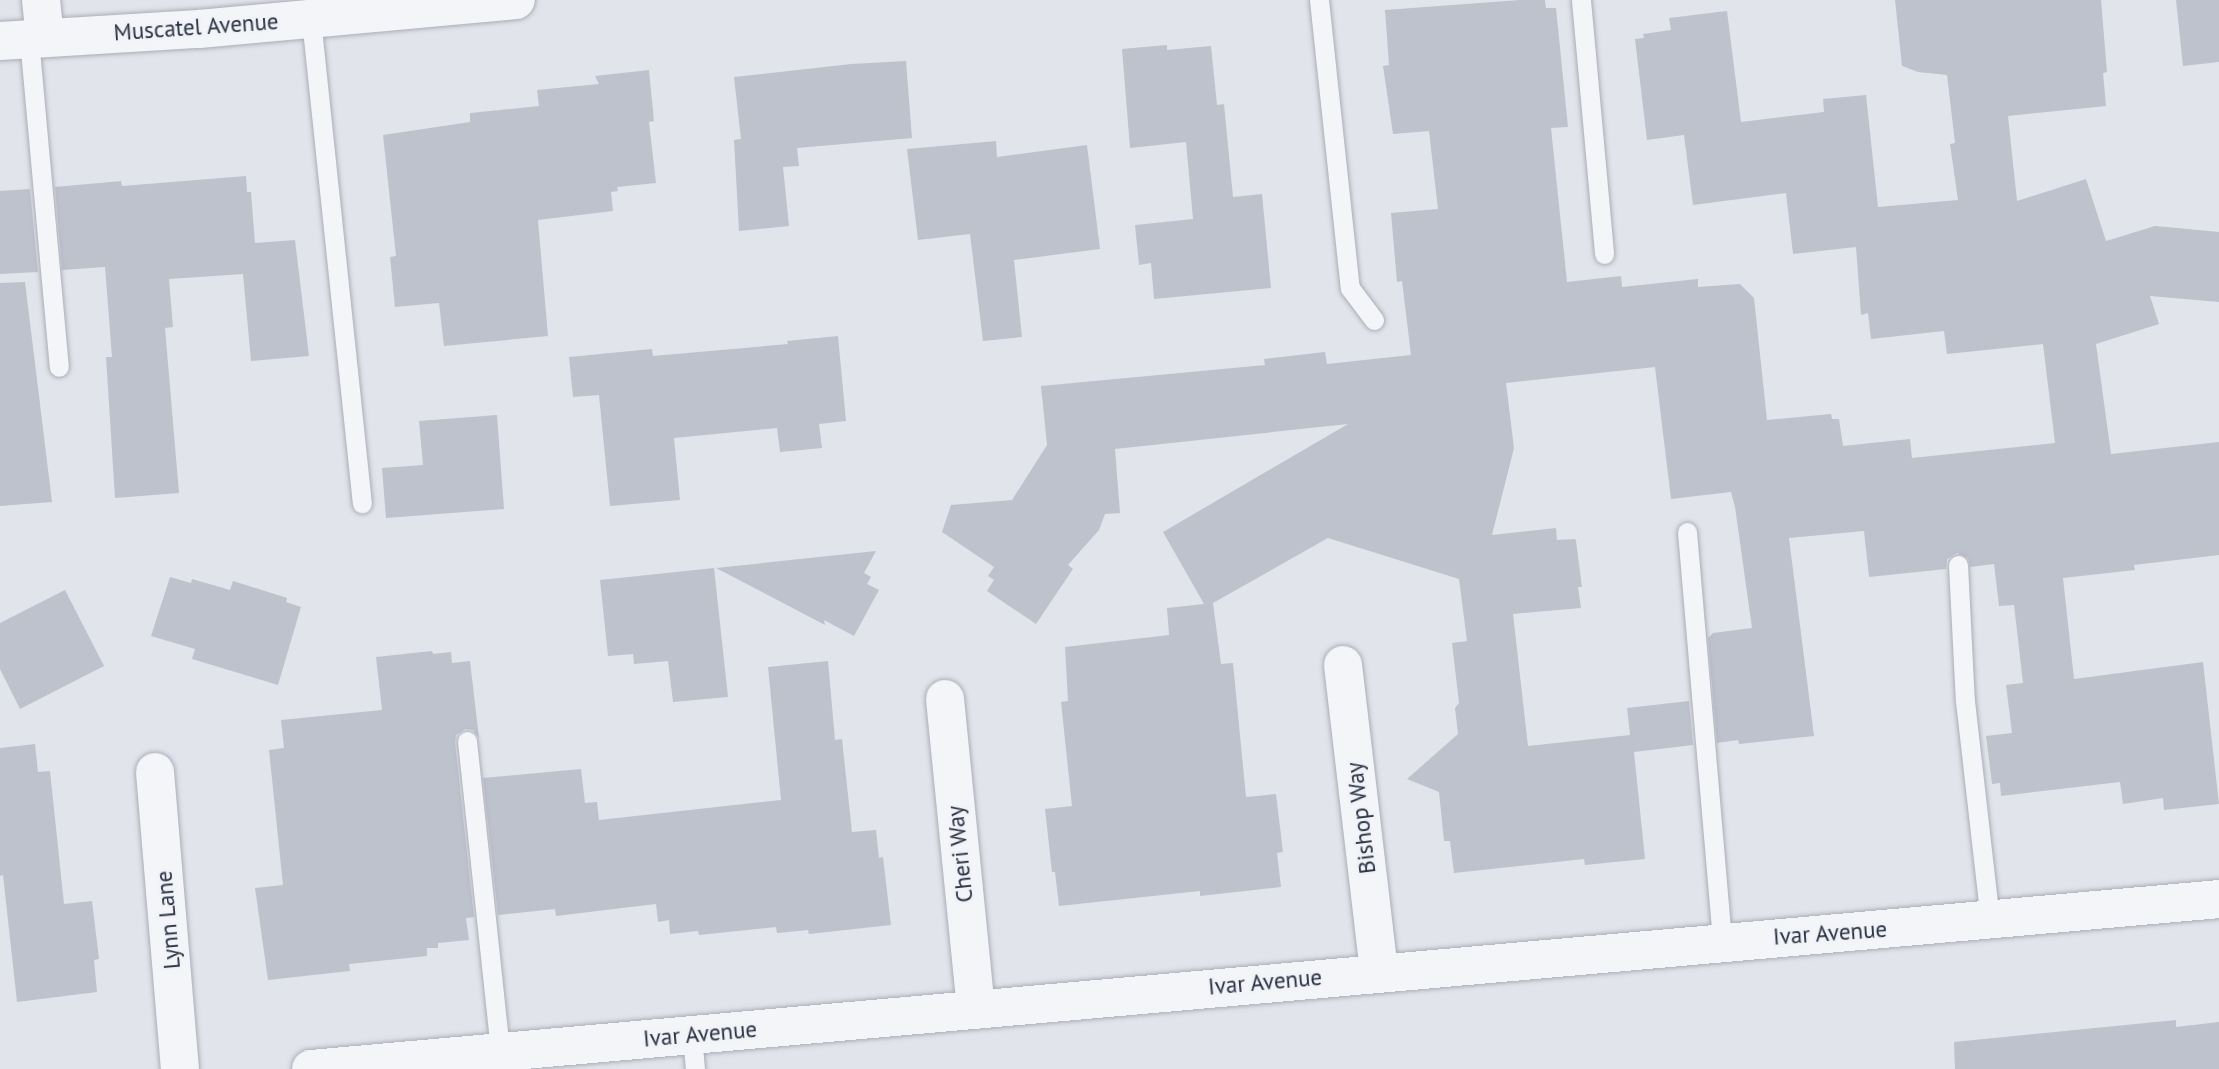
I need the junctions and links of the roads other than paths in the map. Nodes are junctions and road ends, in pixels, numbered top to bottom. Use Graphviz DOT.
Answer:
graph roads {
  1 [pos="516,0"];
  2 [pos="1319,0"];
  3 [pos="1581,0"];
  4 [pos="390,6"];
  5 [pos="311,19"];
  6 [pos="29,29"];
  7 [pos="1604,254"];
  8 [pos="1374,320"];
  9 [pos="59,367"];
  10 [pos="362,503"];
  11 [pos="1687,532"];
  12 [pos="1958,565"];
  13 [pos="1343,665"];
  14 [pos="945,699"];
  15 [pos="467,741"];
  16 [pos="155,772"];
  17 [pos="2219,898"];
  18 [pos="1990,919"];
  19 [pos="1722,942"];
  20 [pos="1379,972"];
  21 [pos="976,1009"];
  22 [pos="694,1052"];
  23 [pos="502,1060"];
  24 [pos="180,1069"];
  25 [pos="311,1069"];
  1 -- 4 [label="street, Muscatel Avenue"];
  2 -- 8 [label="lane"];
  3 -- 7 [label="lane"];
  4 -- 5 [label="street, Muscatel Avenue"];
  5 -- 6 [label="street, Muscatel Avenue"];
  5 -- 10 [label="lane"];
  6 -- 9 [label="lane"];
  11 -- 19 [label="lane"];
  12 -- 18 [label="lane"];
  13 -- 20 [label="street, Bishop Way"];
  14 -- 21 [label="street, Cheri Way"];
  15 -- 23 [label="lane"];
  16 -- 24 [label="street, Lynn Lane"];
  17 -- 18 [label="street, Ivar Avenue"];
  18 -- 19 [label="street, Ivar Avenue"];
  19 -- 20 [label="street, Ivar Avenue"];
  20 -- 21 [label="street, Ivar Avenue"];
  21 -- 22 [label="street, Ivar Avenue"];
  22 -- 23 [label="street, Ivar Avenue"];
  23 -- 25 [label="street, Ivar Avenue"];
}
